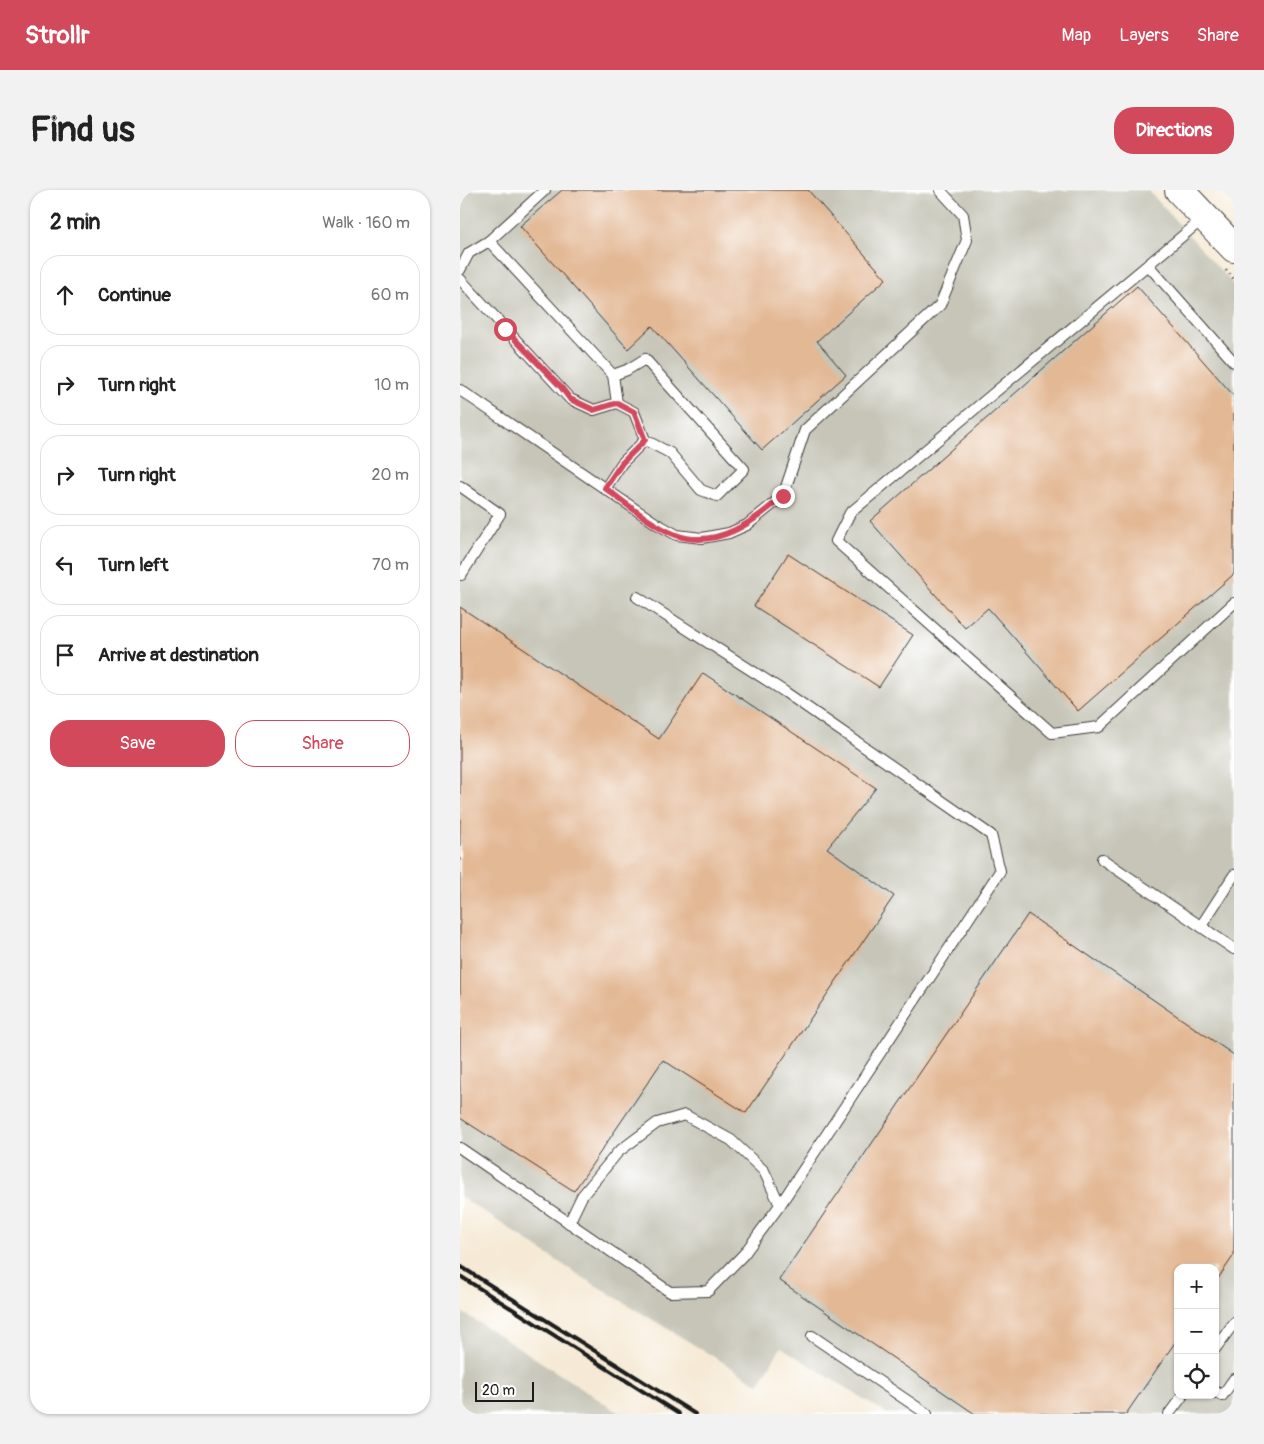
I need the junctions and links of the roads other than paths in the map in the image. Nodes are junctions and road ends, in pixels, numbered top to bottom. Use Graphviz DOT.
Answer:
graph roads {
  1 [pos="545,190"];
  2 [pos="940,190"];
  3 [pos="1179,190"];
  4 [pos="1204,217"];
  5 [pos="489,240"];
  6 [pos="1234,248"];
  7 [pos="1148,265"];
  8 [pos="460,270"];
  9 [pos="460,279"];
  10 [pos="1234,362"];
  11 [pos="613,375"];
  12 [pos="460,390"];
  13 [pos="617,403"];
  14 [pos="645,440"];
  15 [pos="460,486"];
  16 [pos="605,488"];
  17 [pos="461,575"];
  18 [pos="637,597"];
  19 [pos="1234,603"];
  20 [pos="1102,859"];
  21 [pos="1234,875"];
  22 [pos="1201,926"];
  23 [pos="1234,949"];
  24 [pos="460,1148"];
  25 [pos="780,1205"];
  26 [pos="569,1223"];
  27 [pos="1234,1322"];
  28 [pos="812,1336"];
  29 [pos="1219,1343"];
  30 [pos="1234,1379"];
  31 [pos="1219,1394"];
  32 [pos="1180,1399"];
  33 [pos="927,1414"];
  34 [pos="1169,1414"];
  1 -- 5 [label="lane"];
  2 -- 16 [label="lane"];
  3 -- 4 [label="main road"];
  4 -- 6 [label="main road"];
  4 -- 7 [label="lane"];
  5 -- 8 [label="lane"];
  5 -- 11 [label="lane"];
  7 -- 10 [label="lane"];
  7 -- 19 [label="lane"];
  9 -- 13 [label="lane"];
  11 -- 13 [label="lane"];
  11 -- 14 [label="lane"];
  12 -- 16 [label="lane"];
  13 -- 14 [label="lane"];
  14 -- 16 [label="lane"];
  15 -- 17 [label="lane"];
  18 -- 25 [label="lane"];
  20 -- 22 [label="lane"];
  21 -- 22 [label="lane"];
  22 -- 23 [label="lane"];
  24 -- 26 [label="lane"];
  25 -- 26 [label="lane"];
  25 -- 26 [label="lane"];
  27 -- 29 [label="lane"];
  28 -- 33 [label="lane"];
  30 -- 31 [label="lane"];
  32 -- 34 [label="lane"];
}
